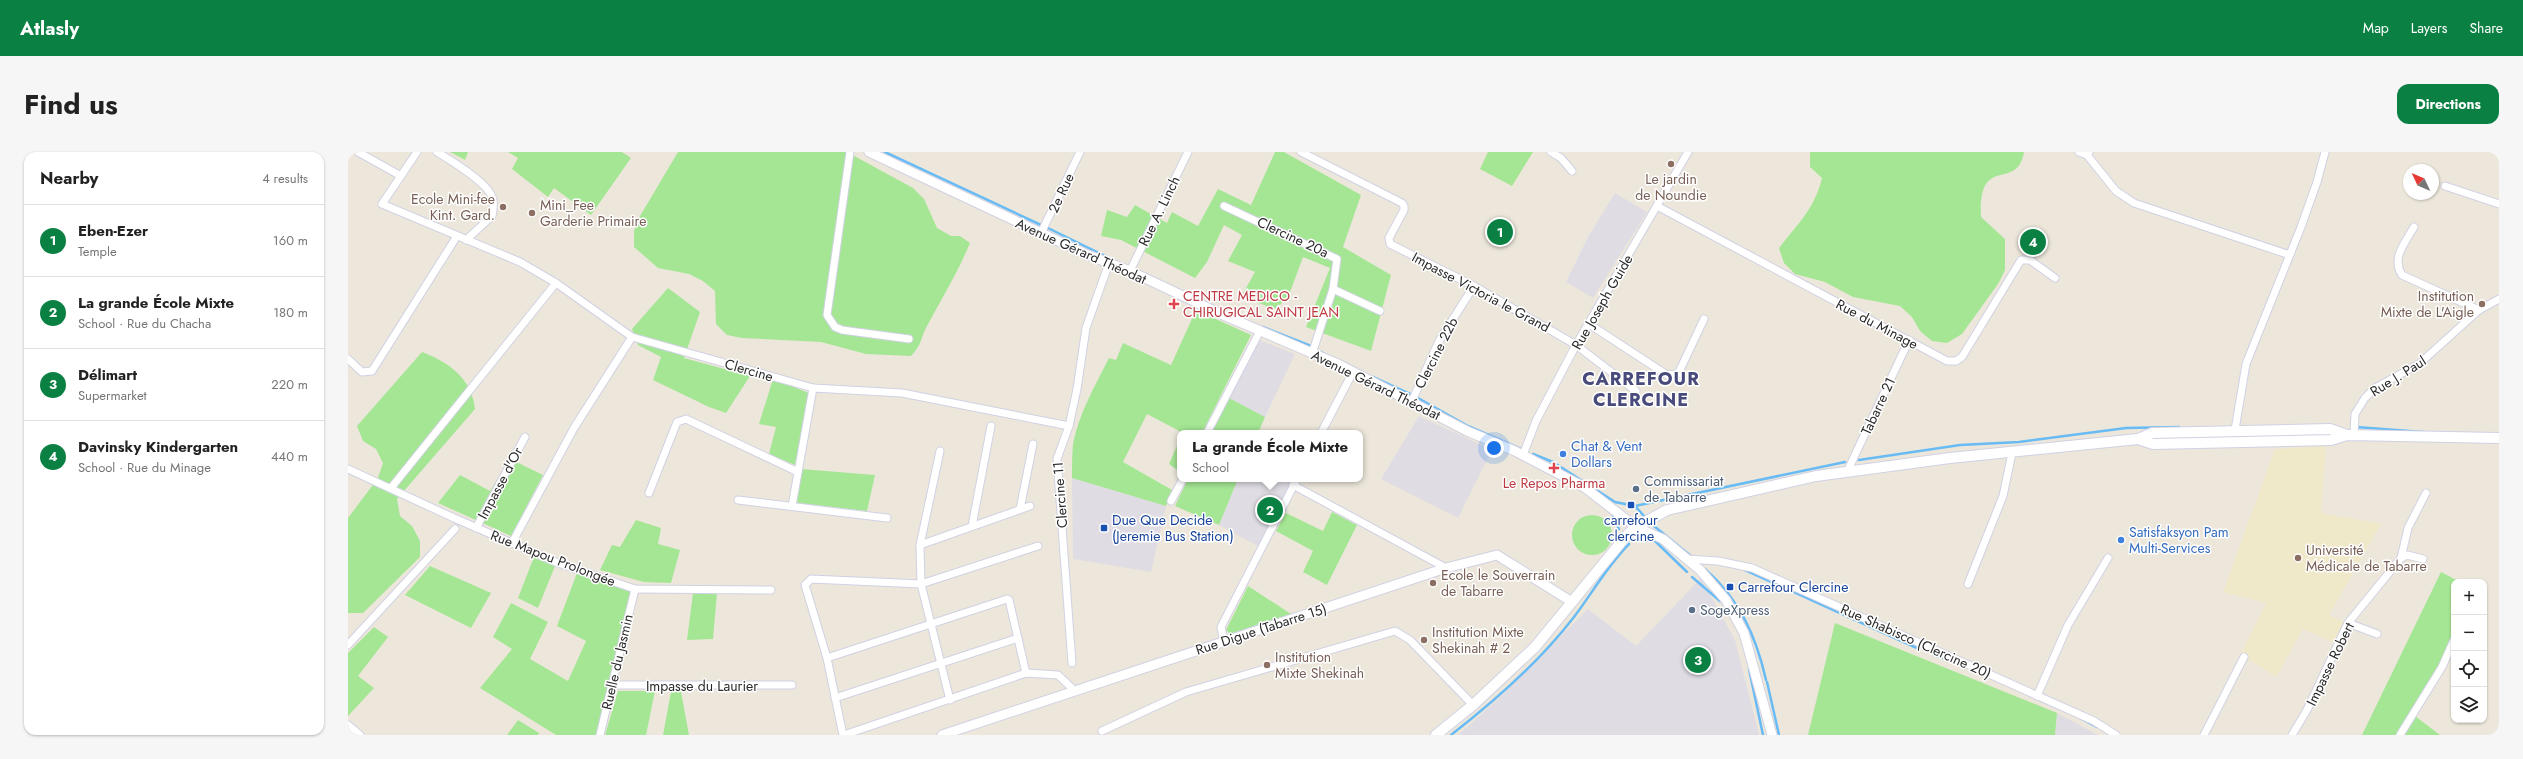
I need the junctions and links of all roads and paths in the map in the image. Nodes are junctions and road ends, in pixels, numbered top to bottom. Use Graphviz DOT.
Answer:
graph roads {
  1 [pos="358,152"];
  2 [pos="417,152"];
  3 [pos="437,152"];
  4 [pos="850,152"];
  5 [pos="869,152"];
  6 [pos="1080,152"];
  7 [pos="1188,152"];
  8 [pos="1301,152"];
  9 [pos="1551,152"];
  10 [pos="1688,152"];
  11 [pos="2079,152"];
  12 [pos="2325,152"];
  13 [pos="2088,154"];
  14 [pos="1572,171"];
  15 [pos="401,176"];
  16 [pos="2446,186"];
  17 [pos="2499,204"];
  18 [pos="1224,206"];
  19 [pos="1657,206"];
  20 [pos="2414,227"];
  21 [pos="1041,233"];
  22 [pos="457,236"];
  23 [pos="466,240"];
  24 [pos="2290,255"];
  25 [pos="1109,263"];
  26 [pos="1131,269"];
  27 [pos="2056,278"];
  28 [pos="556,283"];
  29 [pos="1474,286"];
  30 [pos="1333,289"];
  31 [pos="2499,299"];
  32 [pos="2479,310"];
  33 [pos="1380,311"];
  34 [pos="1704,319"];
  35 [pos="1589,324"];
  36 [pos="1260,331"];
  37 [pos="632,337"];
  38 [pos="909,338"];
  39 [pos="1909,340"];
  40 [pos="1576,345"];
  41 [pos="1312,354"];
  42 [pos="348,360"];
  43 [pos="1353,372"];
  44 [pos="813,388"];
  45 [pos="1636,391"];
  46 [pos="1414,398"];
  47 [pos="991,426"];
  48 [pos="1069,426"];
  49 [pos="1209,430"];
  50 [pos="1323,430"];
  51 [pos="2235,430"];
  52 [pos="2350,435"];
  53 [pos="525,437"];
  54 [pos="2499,438"];
  55 [pos="2138,439"];
  56 [pos="1033,444"];
  57 [pos="940,451"];
  58 [pos="2012,453"];
  59 [pos="1523,456"];
  60 [pos="348,469"];
  61 [pos="798,472"];
  62 [pos="1847,472"];
  63 [pos="1181,482"];
  64 [pos="1295,482"];
  65 [pos="391,488"];
  66 [pos="649,493"];
  67 [pos="2426,493"];
  68 [pos="738,500"];
  69 [pos="1171,501"];
  70 [pos="792,506"];
  71 [pos="1030,506"];
  72 [pos="1020,509"];
  73 [pos="887,518"];
  74 [pos="972,526"];
  75 [pos="1636,527"];
  76 [pos="476,528"];
  77 [pos="455,529"];
  78 [pos="512,543"];
  79 [pos="920,545"];
  80 [pos="1038,546"];
  81 [pos="2108,558"];
  82 [pos="2401,558"];
  83 [pos="1687,559"];
  84 [pos="2423,559"];
  85 [pos="1446,568"];
  86 [pos="920,584"];
  87 [pos="1968,584"];
  88 [pos="634,589"];
  89 [pos="772,590"];
  90 [pos="1572,602"];
  91 [pos="2348,623"];
  92 [pos="931,626"];
  93 [pos="2377,634"];
  94 [pos="1018,638"];
  95 [pos="1224,642"];
  96 [pos="348,645"];
  97 [pos="2451,647"];
  98 [pos="2244,657"];
  99 [pos="827,658"];
  100 [pos="941,662"];
  101 [pos="1072,663"];
  102 [pos="1026,673"];
  103 [pos="612,685"];
  104 [pos="792,685"];
  105 [pos="1074,690"];
  106 [pos="2037,696"];
  107 [pos="835,698"];
  108 [pos="950,700"];
  109 [pos="1473,705"];
  110 [pos="348,725"];
  111 [pos="1102,731"];
  112 [pos="360,735"];
  113 [pos="600,735"];
  114 [pos="843,735"];
  115 [pos="942,735"];
  116 [pos="1436,735"];
  117 [pos="1772,735"];
  118 [pos="2116,735"];
  119 [pos="2204,735"];
  120 [pos="2292,735"];
  121 [pos="2400,735"];
  1 -- 15 [label="street"];
  2 -- 15 [label="street"];
  3 -- 23 [label="street"];
  4 -- 38 [label="street"];
  5 -- 21 [label="street, Avenue Gérard Théodat"];
  6 -- 21 [label="street, 2e Rue"];
  7 -- 26 [label="street, Rue A. Linch"];
  8 -- 29 [label="street, Impasse Victoria le Grand"];
  9 -- 14 [label="street"];
  10 -- 19 [label="street, Rue Joseph Guide"];
  11 -- 13 [label="street"];
  12 -- 24 [label="street"];
  13 -- 24 [label="street"];
  15 -- 22 [label="street, Clercine"];
  16 -- 17 [label="street"];
  18 -- 30 [label="street, Clercine 20a"];
  19 -- 35 [label="street, Rue Joseph Guide"];
  19 -- 39 [label="street, Rue du Minage"];
  20 -- 32 [label="street"];
  21 -- 25 [label="street, Avenue Gérard Théodat"];
  22 -- 23 [label="street, Clercine"];
  22 -- 42 [label="street"];
  23 -- 28 [label="street, Clercine"];
  24 -- 51 [label="street"];
  25 -- 26 [label="street, Avenue Gérard Théodat"];
  25 -- 48 [label="street, Clercine 11"];
  26 -- 36 [label="street, Avenue Gérard Théodat"];
  27 -- 39 [label="street, Rue du Minage"];
  28 -- 37 [label="street, Clercine"];
  28 -- 65 [label="street"];
  29 -- 40 [label="street, Impasse Victoria le Grand"];
  29 -- 46 [label="street, Clercine 22b"];
  30 -- 33 [label="street"];
  30 -- 41 [label="street, Clercine 20a"];
  31 -- 32 [label="street, Rue J. Paul"];
  32 -- 52 [label="street, Rue J. Paul"];
  34 -- 35 [label="street"];
  35 -- 40 [label="street, Rue Joseph Guide"];
  36 -- 41 [label="street, Avenue Gérard Théodat"];
  36 -- 49 [label="street"];
  37 -- 44 [label="street, Clercine"];
  37 -- 78 [label="street"];
  39 -- 62 [label="street, Tabarre 21"];
  40 -- 45 [label="street, Impasse Victoria le Grand"];
  40 -- 59 [label="street, Rue Joseph Guide"];
  41 -- 43 [label="street, Avenue Gérard Théodat"];
  43 -- 46 [label="street, Avenue Gérard Théodat"];
  43 -- 50 [label="street"];
  44 -- 48 [label="street, Clercine"];
  44 -- 61 [label="street"];
  46 -- 59 [label="street, Avenue Gérard Théodat"];
  47 -- 74 [label="street"];
  48 -- 101 [label="street, Clercine 11"];
  51 -- 52 [label="main road"];
  51 -- 55 [label="main road"];
  52 -- 54 [label="main road"];
  52 -- 55 [label="main road"];
  53 -- 76 [label="street, Impasse d'Or"];
  55 -- 58 [label="main road"];
  56 -- 72 [label="street"];
  57 -- 79 [label="street"];
  58 -- 62 [label="main road"];
  58 -- 87 [label="street"];
  59 -- 75 [label="street, Avenue Gérard Théodat"];
  60 -- 65 [label="street, Rue Mapou Prolongée"];
  61 -- 66 [label="street"];
  61 -- 70 [label="street"];
  62 -- 75 [label="main road"];
  63 -- 69 [label="street"];
  64 -- 85 [label="street"];
  64 -- 95 [label="street"];
  65 -- 76 [label="street, Rue Mapou Prolongée"];
  67 -- 82 [label="street"];
  68 -- 70 [label="street"];
  70 -- 73 [label="street"];
  71 -- 72 [label="street"];
  72 -- 74 [label="street"];
  74 -- 79 [label="street"];
  75 -- 83 [label="street, Avenue Gérard Théodat"];
  75 -- 90 [label="main road"];
  76 -- 78 [label="street, Rue Mapou Prolongée"];
  77 -- 96 [label="street"];
  78 -- 88 [label="street, Rue Mapou Prolongée"];
  79 -- 86 [label="street"];
  80 -- 86 [label="street"];
  81 -- 106 [label="street"];
  82 -- 84 [label="street"];
  82 -- 91 [label="street, Impasse Robert"];
  83 -- 106 [label="street, Rue Shabisco (Clercine 20)"];
  83 -- 117 [label="street, Avenue Gérard Théodat"];
  85 -- 90 [label="street, Rue Digue (Tabarre 15)"];
  85 -- 95 [label="street, Rue Digue (Tabarre 15)"];
  86 -- 92 [label="street"];
  86 -- 99 [label="street"];
  88 -- 89 [label="street, Rue Mapou Prolongée"];
  88 -- 103 [label="street, Ruelle du Jasmin"];
  90 -- 109 [label="main road"];
  91 -- 93 [label="street"];
  91 -- 120 [label="street, Impasse Robert"];
  92 -- 94 [label="street"];
  92 -- 99 [label="street"];
  92 -- 100 [label="street"];
  94 -- 100 [label="street"];
  94 -- 102 [label="street"];
  95 -- 105 [label="street, Rue Digue (Tabarre 15)"];
  97 -- 121 [label="street"];
  98 -- 119 [label="street"];
  99 -- 107 [label="street"];
  100 -- 107 [label="street"];
  100 -- 108 [label="street"];
  102 -- 105 [label="street"];
  102 -- 108 [label="street"];
  103 -- 104 [label="street, Impasse du Laurier"];
  103 -- 113 [label="street, Ruelle du Jasmin"];
  105 -- 115 [label="street, Rue Digue (Tabarre 15)"];
  106 -- 118 [label="street, Rue Shabisco (Clercine 20)"];
  107 -- 114 [label="street"];
  108 -- 114 [label="street"];
  109 -- 111 [label="street"];
  109 -- 116 [label="main road"];
  110 -- 112 [label="street"];
}
